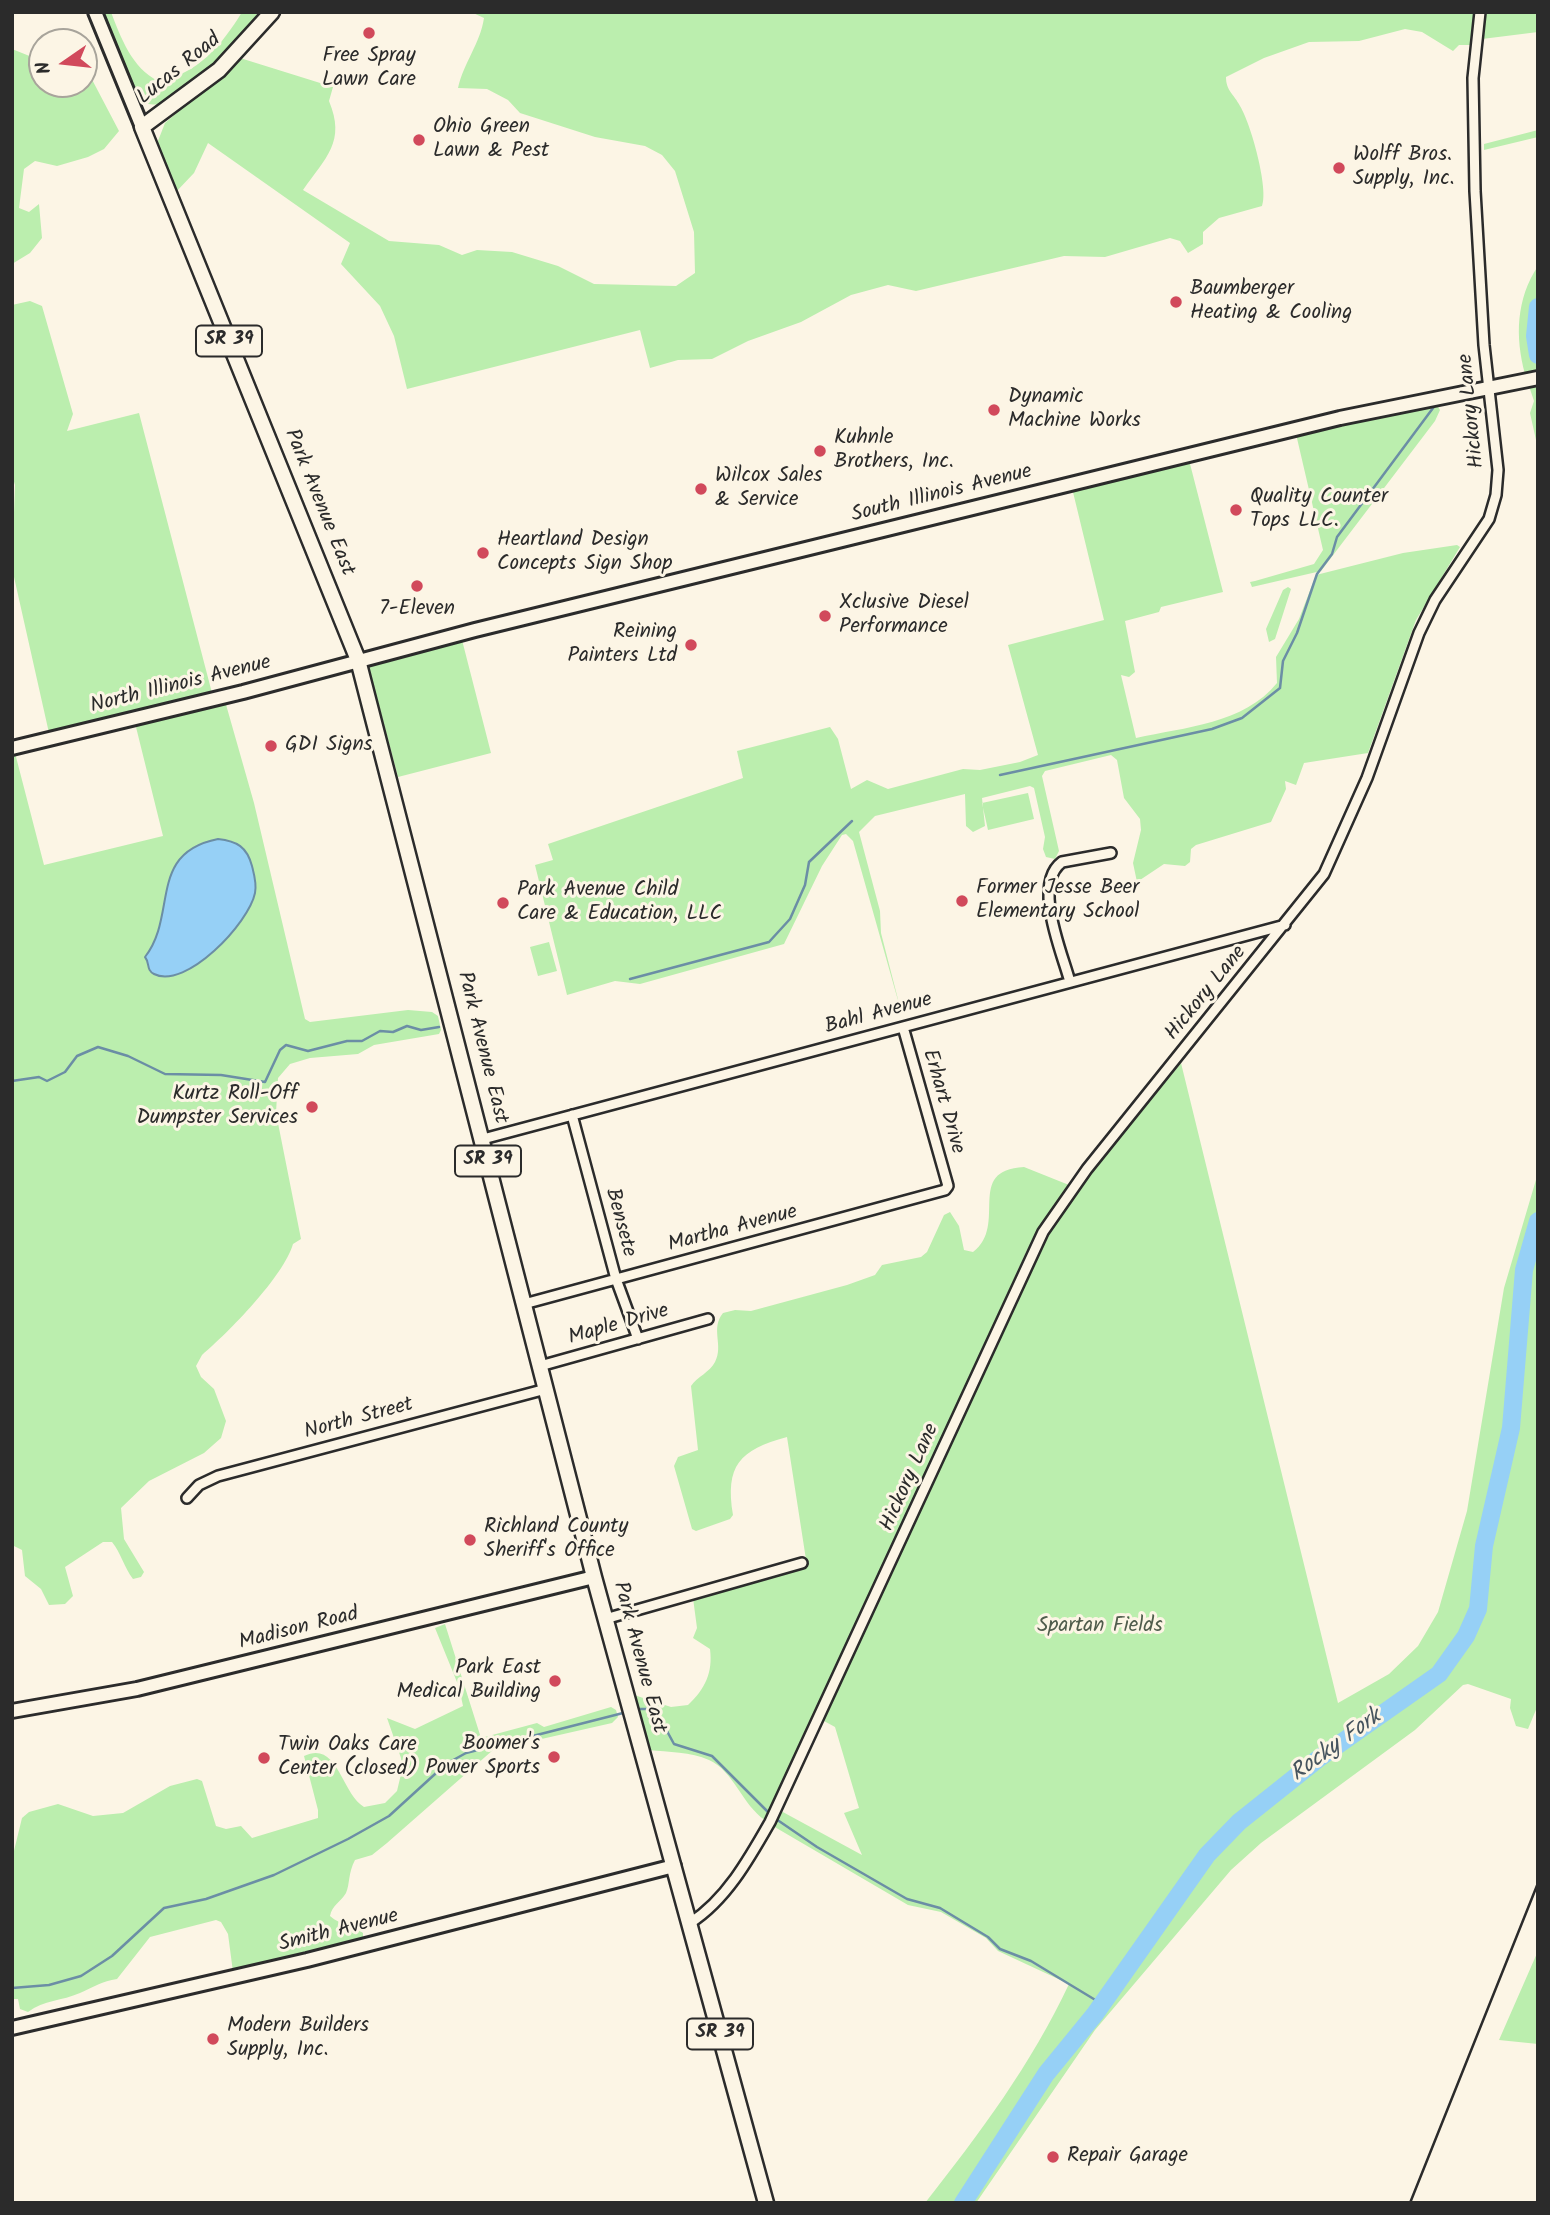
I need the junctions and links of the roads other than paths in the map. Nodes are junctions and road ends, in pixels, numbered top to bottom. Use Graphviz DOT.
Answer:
graph roads {
  1 [pos="95,12"];
  2 [pos="272,12"];
  3 [pos="1480,12"];
  4 [pos="142,128"];
  5 [pos="1538,378"];
  6 [pos="1490,388"];
  7 [pos="358,660"];
  8 [pos="12,748"];
  9 [pos="1111,853"];
  10 [pos="1285,925"];
  11 [pos="1070,982"];
  12 [pos="903,1027"];
  13 [pos="572,1115"];
  14 [pos="482,1139"];
  15 [pos="948,1186"];
  16 [pos="616,1279"];
  17 [pos="524,1304"];
  18 [pos="708,1320"];
  19 [pos="638,1339"];
  20 [pos="540,1366"];
  21 [pos="546,1389"];
  22 [pos="187,1498"];
  23 [pos="802,1563"];
  24 [pos="594,1577"];
  25 [pos="605,1619"];
  26 [pos="12,1711"];
  27 [pos="674,1866"];
  28 [pos="690,1923"];
  29 [pos="12,2028"];
  30 [pos="766,2203"];
  1 -- 4 [label="street, Park Avenue East"];
  2 -- 4 [label="main road, Lucas Road"];
  3 -- 6 [label="street, Hickory Lane"];
  4 -- 7 [label="main road, Park Avenue East / SR 39"];
  5 -- 6 [label="street, South Illinois Avenue"];
  6 -- 7 [label="street, South Illinois Avenue"];
  6 -- 10 [label="street, Hickory Lane"];
  7 -- 8 [label="street, North Illinois Avenue"];
  7 -- 14 [label="main road, Park Avenue East / SR 39"];
  9 -- 11 [label="street"];
  10 -- 11 [label="street, Bahl Avenue"];
  10 -- 28 [label="street, Hickory Lane"];
  11 -- 12 [label="street, Bahl Avenue"];
  12 -- 13 [label="street, Bahl Avenue"];
  12 -- 15 [label="street, Erhart Drive"];
  13 -- 14 [label="street, Bahl Avenue"];
  13 -- 16 [label="street, Bensete"];
  14 -- 17 [label="main road, Park Avenue East / SR 39"];
  15 -- 16 [label="street, Martha Avenue"];
  16 -- 17 [label="street, Martha Avenue"];
  16 -- 19 [label="street, Bensete"];
  17 -- 20 [label="main road, Park Avenue East / SR 39"];
  18 -- 19 [label="street, Maple Drive"];
  19 -- 20 [label="street, Maple Drive"];
  20 -- 21 [label="main road, Park Avenue East / SR 39"];
  21 -- 22 [label="street, North Street"];
  21 -- 24 [label="main road, Park Avenue East / SR 39"];
  23 -- 25 [label="street"];
  24 -- 25 [label="main road, Park Avenue East / SR 39"];
  24 -- 26 [label="street, Madison Road"];
  25 -- 27 [label="main road, Park Avenue East / SR 39"];
  27 -- 28 [label="main road, Park Avenue East / SR 39"];
  27 -- 29 [label="street, Smith Avenue"];
  28 -- 30 [label="main road, Park Avenue East / SR 39"];
}
